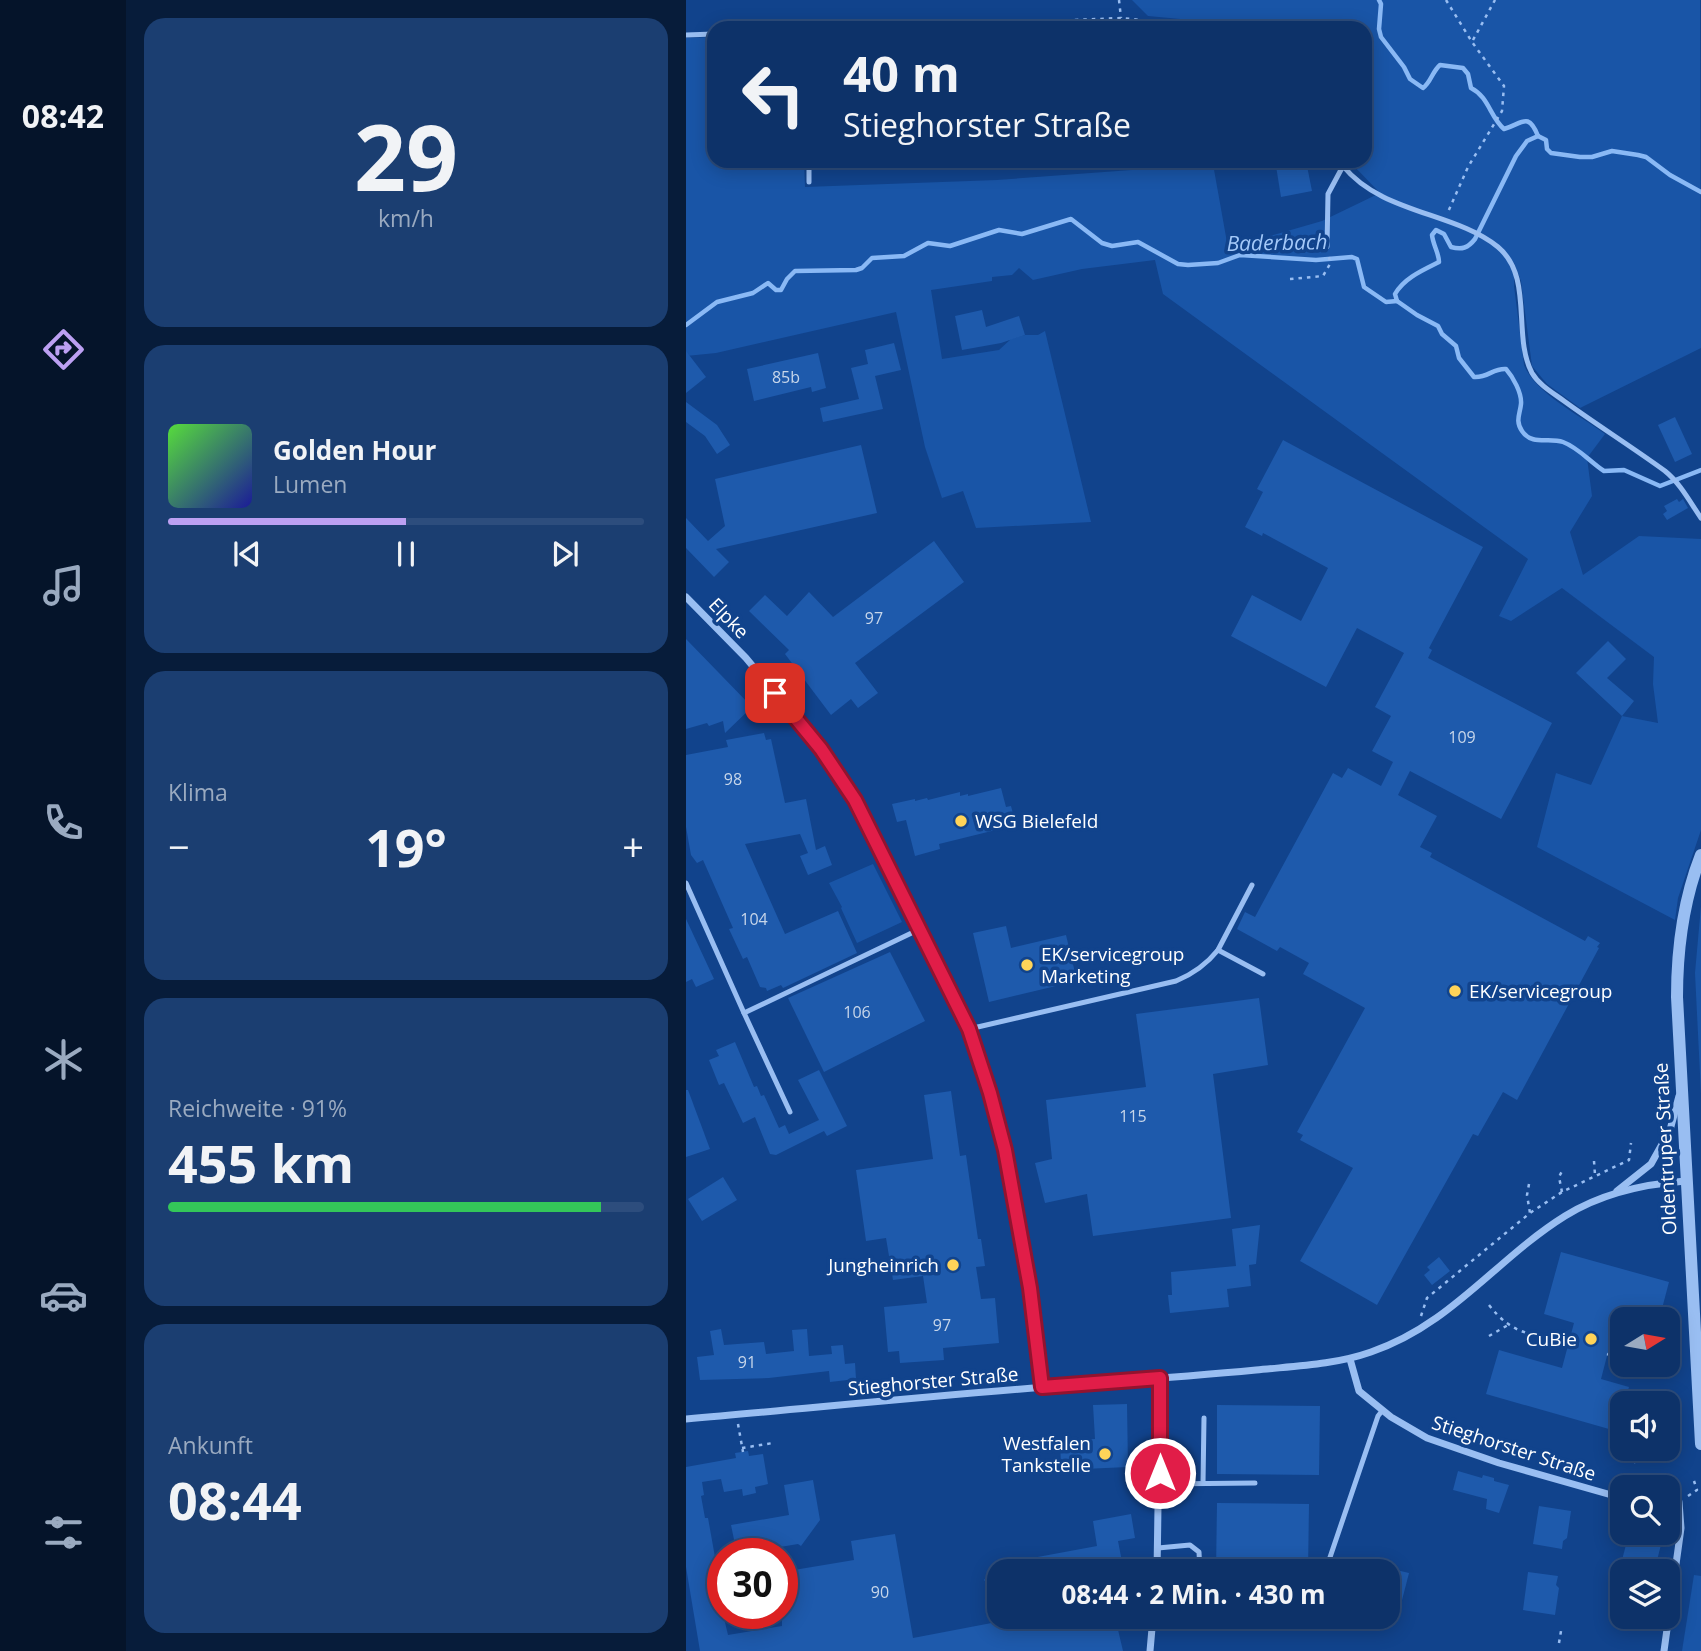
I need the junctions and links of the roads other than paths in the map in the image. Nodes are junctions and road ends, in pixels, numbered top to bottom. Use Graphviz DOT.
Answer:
graph roads {
  1 [pos="707,34"];
  2 [pos="686,35"];
  3 [pos="809,168"];
  4 [pos="1342,168"];
  5 [pos="1345,168"];
  6 [pos="809,182"];
  7 [pos="1327,247"];
  8 [pos="1701,517"];
  9 [pos="686,597"];
  10 [pos="1701,855"];
  11 [pos="686,883"];
  12 [pos="1252,885"];
  13 [pos="920,929"];
  14 [pos="1218,950"];
  15 [pos="1263,974"];
  16 [pos="744,1013"];
  17 [pos="969,1029"];
  18 [pos="1681,1089"];
  19 [pos="790,1112"];
  20 [pos="1686,1181"];
  21 [pos="1611,1195"];
  22 [pos="1350,1359"];
  23 [pos="1160,1378"];
  24 [pos="1042,1387"];
  25 [pos="1382,1411"];
  26 [pos="1204,1418"];
  27 [pos="686,1419"];
  28 [pos="1701,1444"];
  29 [pos="1203,1483"];
  30 [pos="1255,1483"];
  31 [pos="1160,1484"];
  32 [pos="1610,1495"];
  33 [pos="1680,1515"];
  34 [pos="1680,1535"];
  35 [pos="1679,1545"];
  36 [pos="1158,1548"];
  37 [pos="1158,1559"];
  38 [pos="1199,1559"];
  39 [pos="1329,1559"];
  40 [pos="1152,1629"];
  41 [pos="1150,1651"];
  42 [pos="1664,1651"];
  1 -- 2 [label="lane"];
  3 -- 6 [label="lane"];
  4 -- 7 [label="lane"];
  5 -- 8 [label="lane"];
  9 -- 13 [label="street, Elpke"];
  10 -- 18 [label="street, Oldentruper Straße"];
  11 -- 16 [label="lane"];
  12 -- 14 [label="lane"];
  13 -- 16 [label="lane"];
  13 -- 17 [label="street, Elpke"];
  14 -- 15 [label="lane"];
  14 -- 17 [label="lane"];
  16 -- 19 [label="lane"];
  17 -- 24 [label="street, Elpke"];
  18 -- 20 [label="street, Oldentruper Straße"];
  18 -- 21 [label="street, Stieghorster Straße"];
  20 -- 21 [label="street, Stieghorster Straße"];
  20 -- 28 [label="street, Oldentruper Straße"];
  21 -- 22 [label="street, Stieghorster Straße"];
  22 -- 23 [label="street, Stieghorster Straße"];
  22 -- 25 [label="street, Stieghorster Straße"];
  23 -- 24 [label="street, Stieghorster Straße"];
  23 -- 31 [label="street"];
  24 -- 27 [label="street, Stieghorster Straße"];
  25 -- 32 [label="street, Stieghorster Straße"];
  25 -- 39 [label="lane"];
  26 -- 29 [label="lane"];
  29 -- 30 [label="lane"];
  29 -- 31 [label="lane"];
  31 -- 36 [label="street"];
  33 -- 34 [label="street"];
  35 -- 42 [label="street"];
  36 -- 37 [label="street"];
  36 -- 38 [label="lane"];
  40 -- 41 [label="street"];
}
